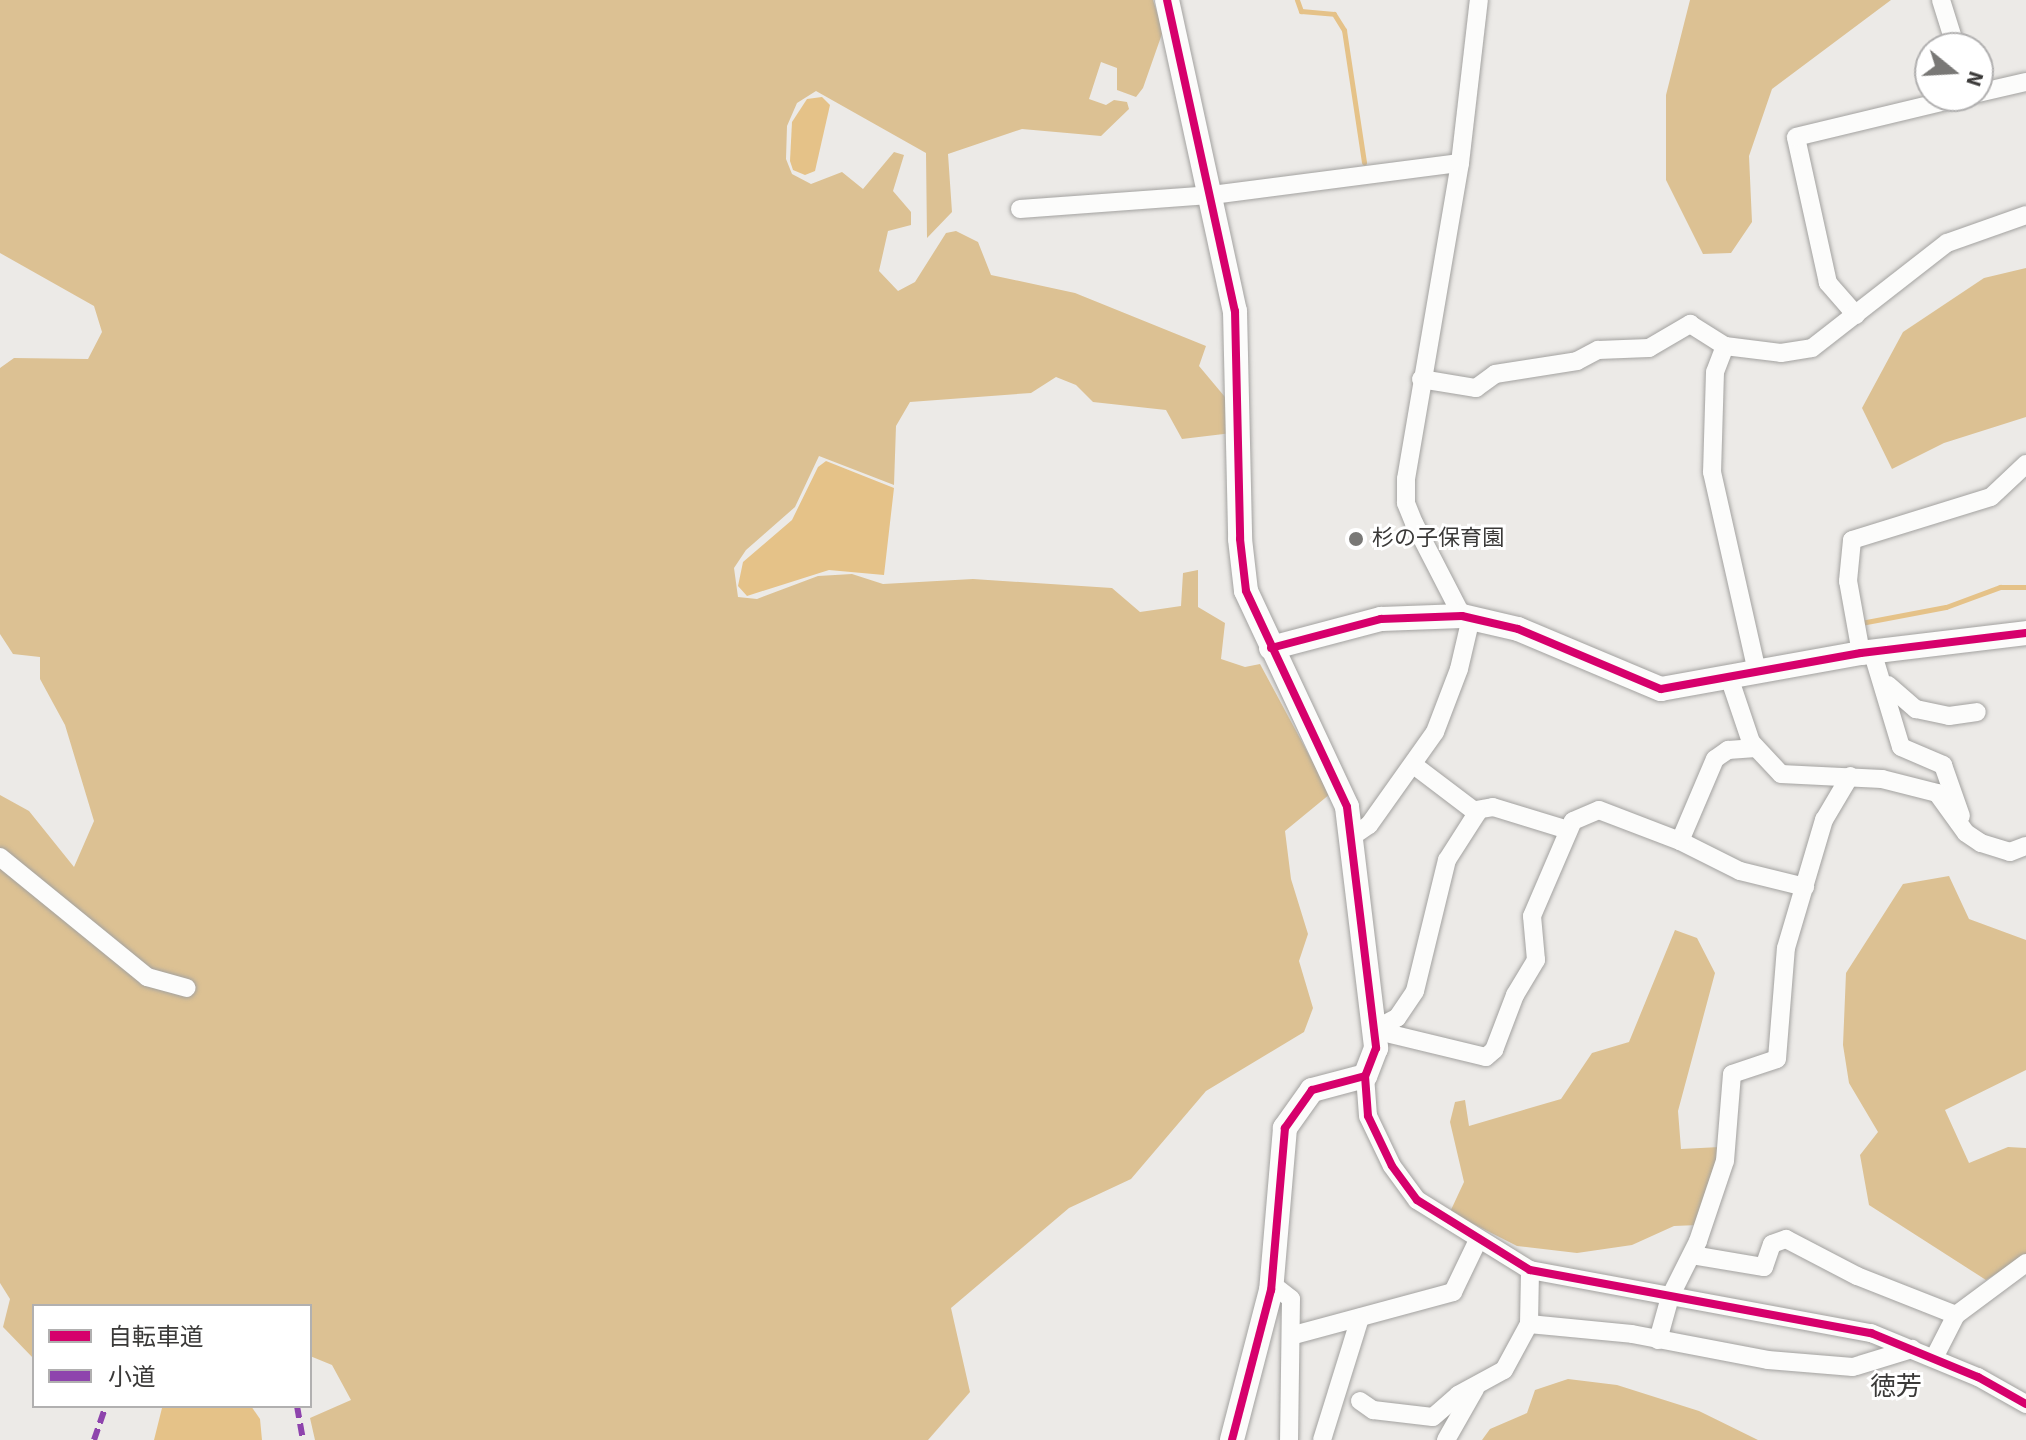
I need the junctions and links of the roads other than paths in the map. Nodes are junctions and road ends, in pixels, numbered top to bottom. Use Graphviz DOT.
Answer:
graph roads {
  1 [pos="1167,0"];
  2 [pos="1479,0"];
  3 [pos="1941,0"];
  4 [pos="1951,32"];
  5 [pos="2026,82"];
  6 [pos="1994,89"];
  7 [pos="1914,109"];
  8 [pos="1460,163"];
  9 [pos="1212,195"];
  10 [pos="1020,209"];
  11 [pos="2026,215"];
  12 [pos="1856,315"];
  13 [pos="1725,346"];
  14 [pos="1421,379"];
  15 [pos="2026,464"];
  16 [pos="1466,617"];
  17 [pos="2026,633"];
  18 [pos="1271,648"];
  19 [pos="1866,652"];
  20 [pos="1757,671"];
  21 [pos="1881,676"];
  22 [pos="1729,677"];
  23 [pos="1977,712"];
  24 [pos="1756,748"];
  25 [pos="1415,766"];
  26 [pos="1850,776"];
  27 [pos="1476,810"];
  28 [pos="1568,830"];
  29 [pos="1966,833"];
  30 [pos="1353,836"];
  31 [pos="1680,841"];
  32 [pos="2026,846"];
  33 [pos="0,857"];
  34 [pos="1805,887"];
  35 [pos="187,988"];
  36 [pos="1374,1030"];
  37 [pos="1365,1076"];
  38 [pos="1478,1240"];
  39 [pos="1692,1255"];
  40 [pos="2026,1263"];
  41 [pos="1530,1270"];
  42 [pos="1272,1284"];
  43 [pos="1670,1297"];
  44 [pos="1956,1315"];
  45 [pos="1360,1318"];
  46 [pos="1529,1324"];
  47 [pos="1294,1335"];
  48 [pos="1658,1340"];
  49 [pos="1912,1349"];
  50 [pos="1934,1358"];
  51 [pos="1476,1386"];
  52 [pos="1360,1401"];
  53 [pos="2026,1404"];
  54 [pos="1232,1440"];
  55 [pos="1289,1440"];
  56 [pos="1322,1440"];
  57 [pos="1446,1440"];
  1 -- 9 [label="street"];
  2 -- 8 [label="street"];
  3 -- 4 [label="street"];
  5 -- 6 [label="street"];
  7 -- 12 [label="street"];
  8 -- 9 [label="street"];
  8 -- 14 [label="street"];
  9 -- 10 [label="street"];
  9 -- 18 [label="street"];
  11 -- 12 [label="street"];
  12 -- 13 [label="street"];
  13 -- 14 [label="street"];
  13 -- 20 [label="street"];
  14 -- 16 [label="street"];
  15 -- 19 [label="street"];
  16 -- 18 [label="street"];
  16 -- 22 [label="street"];
  16 -- 25 [label="street"];
  17 -- 19 [label="street"];
  18 -- 30 [label="street"];
  19 -- 20 [label="street"];
  19 -- 21 [label="street"];
  20 -- 22 [label="street"];
  21 -- 23 [label="street"];
  21 -- 29 [label="street"];
  22 -- 24 [label="street"];
  24 -- 26 [label="street"];
  24 -- 31 [label="street"];
  25 -- 27 [label="street"];
  25 -- 30 [label="street"];
  26 -- 29 [label="street"];
  26 -- 34 [label="street"];
  27 -- 28 [label="street"];
  27 -- 36 [label="street"];
  28 -- 31 [label="street"];
  28 -- 36 [label="street"];
  29 -- 32 [label="street"];
  30 -- 36 [label="street"];
  31 -- 34 [label="street"];
  33 -- 35 [label="street"];
  34 -- 39 [label="street"];
  36 -- 37 [label="street"];
  37 -- 38 [label="street"];
  37 -- 42 [label="street"];
  38 -- 41 [label="street"];
  38 -- 45 [label="street"];
  39 -- 43 [label="street"];
  39 -- 44 [label="street"];
  40 -- 44 [label="street"];
  41 -- 43 [label="street"];
  41 -- 46 [label="street"];
  42 -- 47 [label="street"];
  42 -- 54 [label="street"];
  43 -- 48 [label="street"];
  43 -- 49 [label="street"];
  44 -- 50 [label="street"];
  45 -- 47 [label="street"];
  45 -- 56 [label="street"];
  46 -- 48 [label="street"];
  46 -- 51 [label="street"];
  47 -- 55 [label="street"];
  48 -- 49 [label="street"];
  49 -- 50 [label="street"];
  50 -- 53 [label="street"];
  51 -- 52 [label="street"];
  51 -- 57 [label="street"];
}
